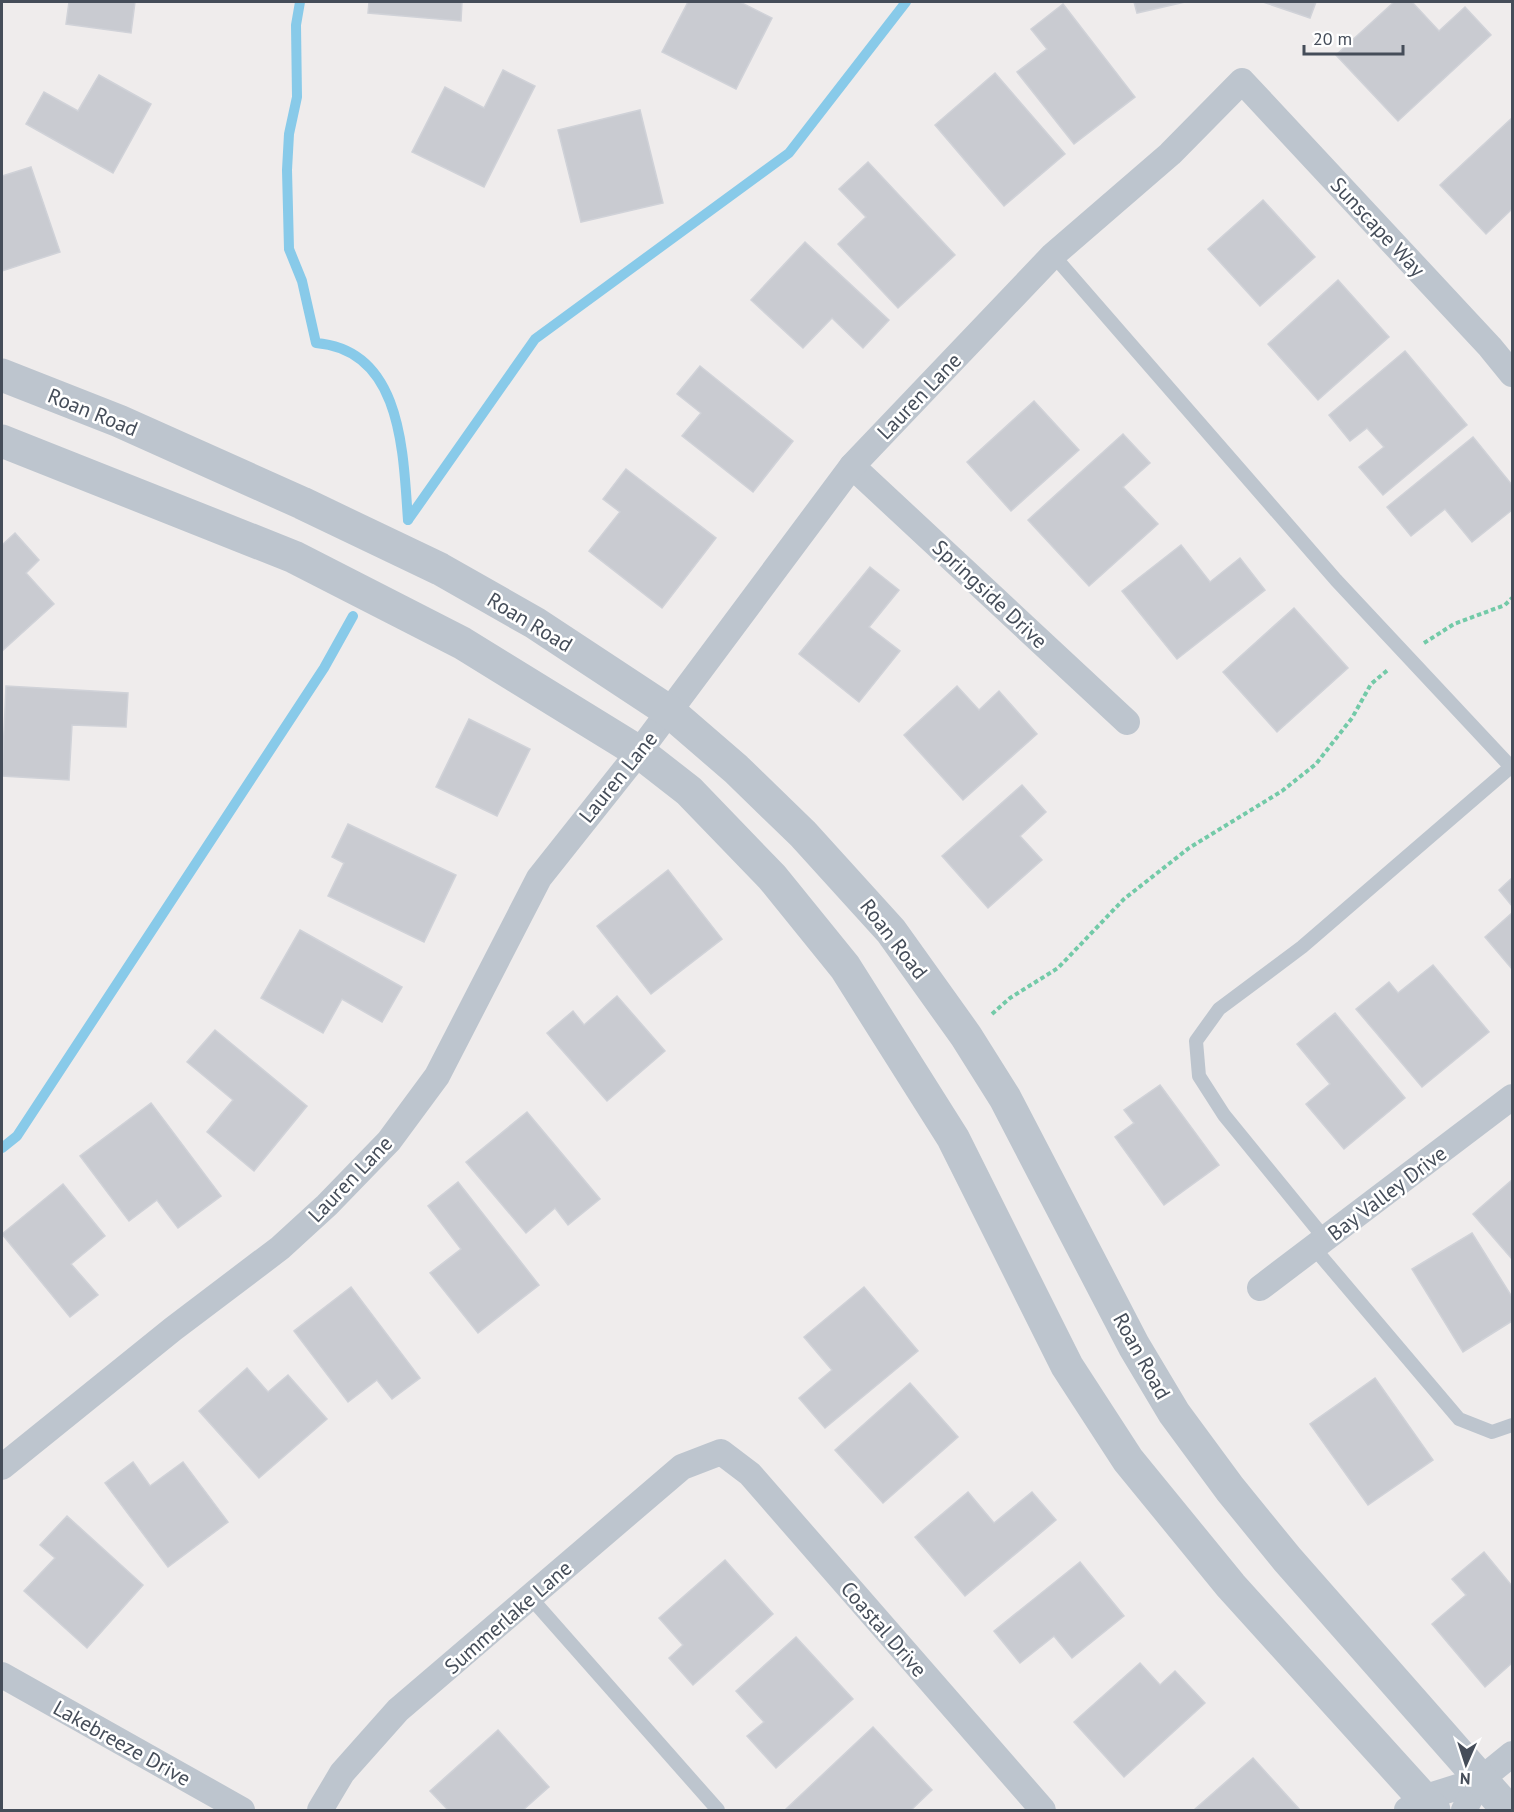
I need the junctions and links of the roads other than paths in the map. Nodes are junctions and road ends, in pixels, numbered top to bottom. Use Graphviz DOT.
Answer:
graph roads {
  1 [pos="1242,81"];
  2 [pos="1053,255"];
  3 [pos="1512,374"];
  4 [pos="2,375"];
  5 [pos="2,441"];
  6 [pos="852,466"];
  7 [pos="670,712"];
  8 [pos="1127,722"];
  9 [pos="639,752"];
  10 [pos="1512,767"];
  11 [pos="1512,1097"];
  12 [pos="1320,1244"];
  13 [pos="1260,1288"];
  14 [pos="1512,1425"];
  15 [pos="721,1452"];
  16 [pos="2,1467"];
  17 [pos="530,1597"];
  18 [pos="2,1675"];
  19 [pos="1512,1754"];
  20 [pos="1480,1780"];
  21 [pos="1421,1806"];
  22 [pos="242,1810"];
  23 [pos="320,1810"];
  24 [pos="718,1810"];
  25 [pos="1043,1810"];
  26 [pos="1464,1810"];
  27 [pos="1508,1810"];
  1 -- 2 [label="street, Lauren Lane"];
  1 -- 3 [label="street, Sunscape Way"];
  2 -- 6 [label="street, Lauren Lane"];
  2 -- 10 [label="lane"];
  4 -- 7 [label="street, Roan Road"];
  5 -- 9 [label="street"];
  6 -- 7 [label="street, Lauren Lane"];
  6 -- 8 [label="street, Springside Drive"];
  7 -- 9 [label="street, Lauren Lane"];
  7 -- 20 [label="street, Roan Road"];
  9 -- 16 [label="street, Lauren Lane"];
  9 -- 21 [label="street"];
  10 -- 12 [label="lane"];
  11 -- 12 [label="street, Bay Valley Drive"];
  12 -- 13 [label="street, Bay Valley Drive"];
  12 -- 14 [label="lane"];
  15 -- 17 [label="street, Summerlake Lane"];
  15 -- 25 [label="street, Coastal Drive"];
  17 -- 23 [label="street, Summerlake Lane"];
  17 -- 24 [label="lane"];
  18 -- 22 [label="street, Lakebreeze Drive"];
  19 -- 20 [label="street"];
  20 -- 21 [label="street"];
  20 -- 26 [label="street"];
  20 -- 27 [label="street, Roan Road"];
}
